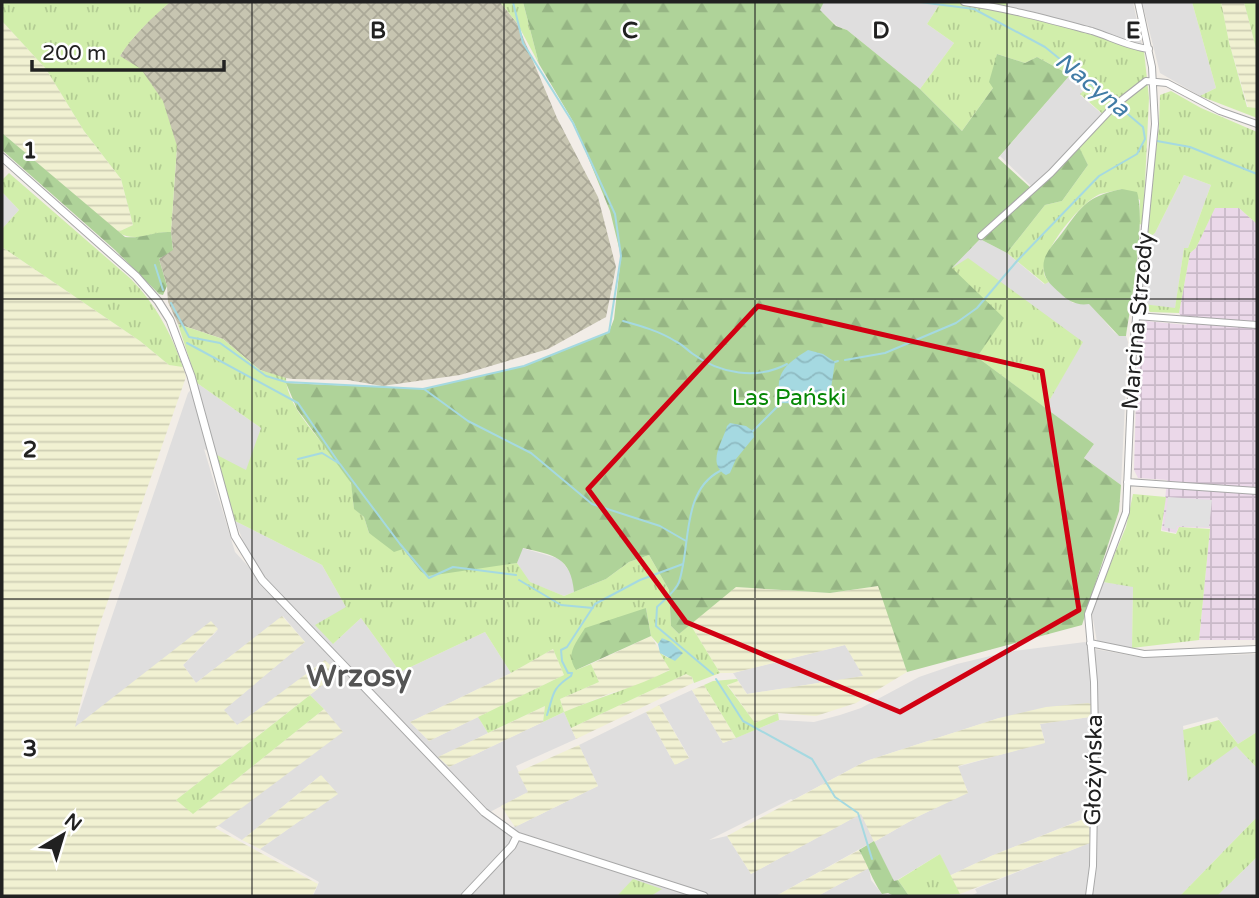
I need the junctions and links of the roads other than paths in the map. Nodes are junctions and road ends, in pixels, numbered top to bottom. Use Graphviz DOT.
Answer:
graph roads {
  1 [pos="964,2"];
  2 [pos="1138,2"];
  3 [pos="1149,49"];
  4 [pos="1154,81"];
  5 [pos="1257,124"];
  6 [pos="2,157"];
  7 [pos="981,236"];
  8 [pos="1136,317"];
  9 [pos="1257,324"];
  10 [pos="1127,482"];
  11 [pos="1257,491"];
  12 [pos="1089,640"];
  13 [pos="1257,649"];
  14 [pos="517,836"];
  15 [pos="465,896"];
  16 [pos="704,896"];
  17 [pos="1089,896"];
  1 -- 3 [label="street"];
  2 -- 3 [label="street, Marcina Strzody"];
  3 -- 4 [label="street, Marcina Strzody"];
  4 -- 5 [label="street"];
  4 -- 7 [label="street"];
  4 -- 8 [label="street, Marcina Strzody"];
  6 -- 14 [label="street"];
  8 -- 9 [label="street"];
  8 -- 10 [label="street, Marcina Strzody"];
  10 -- 11 [label="street"];
  10 -- 12 [label="street, Marcina Strzody"];
  12 -- 13 [label="street"];
  12 -- 17 [label="street, Głożyńska"];
  14 -- 15 [label="street"];
  14 -- 16 [label="street"];
}
